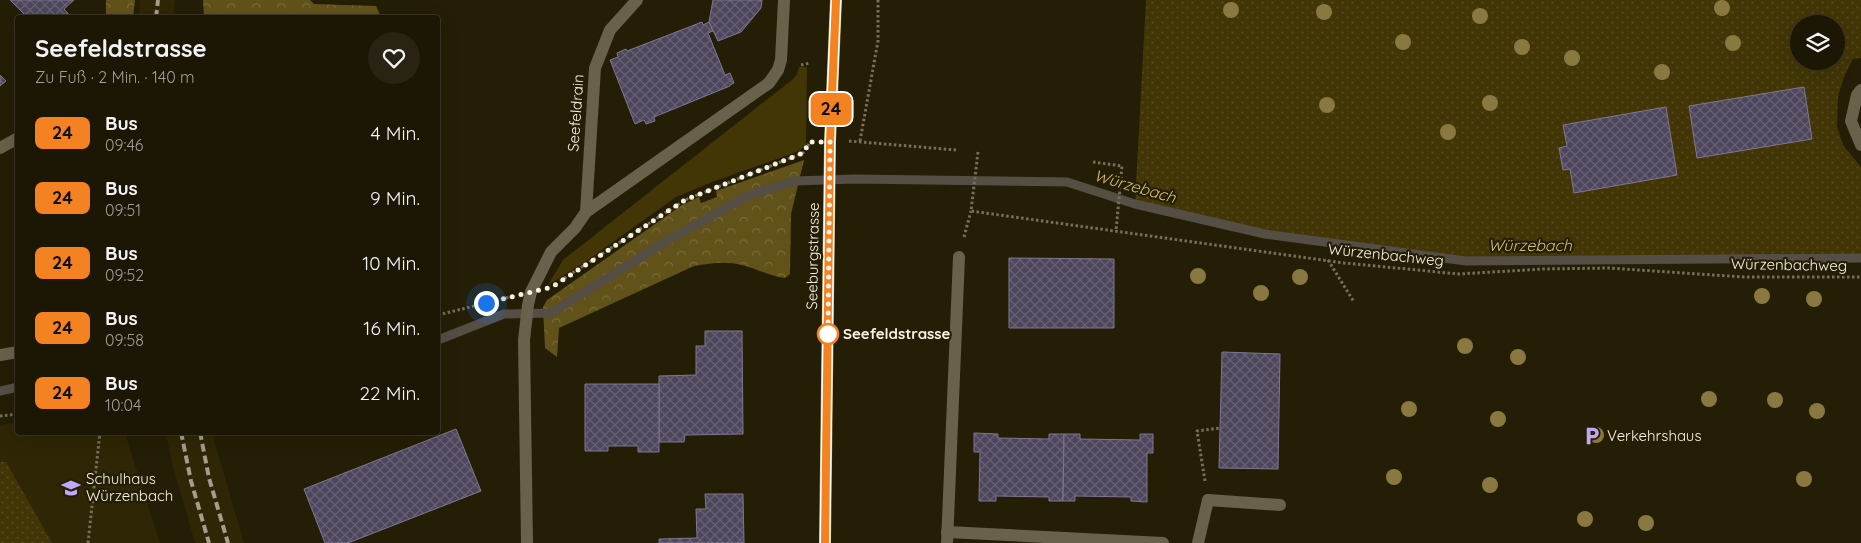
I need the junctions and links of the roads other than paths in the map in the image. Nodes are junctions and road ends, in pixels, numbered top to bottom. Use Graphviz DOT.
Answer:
graph roads {
  1 [pos="638,0"];
  2 [pos="784,0"];
  3 [pos="836,0"];
  4 [pos="1861,90"];
  5 [pos="15,140"];
  6 [pos="1861,145"];
  7 [pos="0,148"];
  8 [pos="586,212"];
  9 [pos="960,256"];
  10 [pos="15,352"];
  11 [pos="0,355"];
  12 [pos="1280,505"];
  13 [pos="947,537"];
  14 [pos="527,543"];
  15 [pos="825,543"];
  16 [pos="1163,543"];
  17 [pos="1198,543"];
  1 -- 8 [label="street, Seefeldrain"];
  2 -- 8 [label="street"];
  3 -- 15 [label="main road, Seeburgstrasse"];
  4 -- 6 [label="street"];
  5 -- 7 [label="street"];
  8 -- 14 [label="street"];
  9 -- 13 [label="street"];
  10 -- 11 [label="street"];
  12 -- 17 [label="street"];
  13 -- 16 [label="street"];
}
